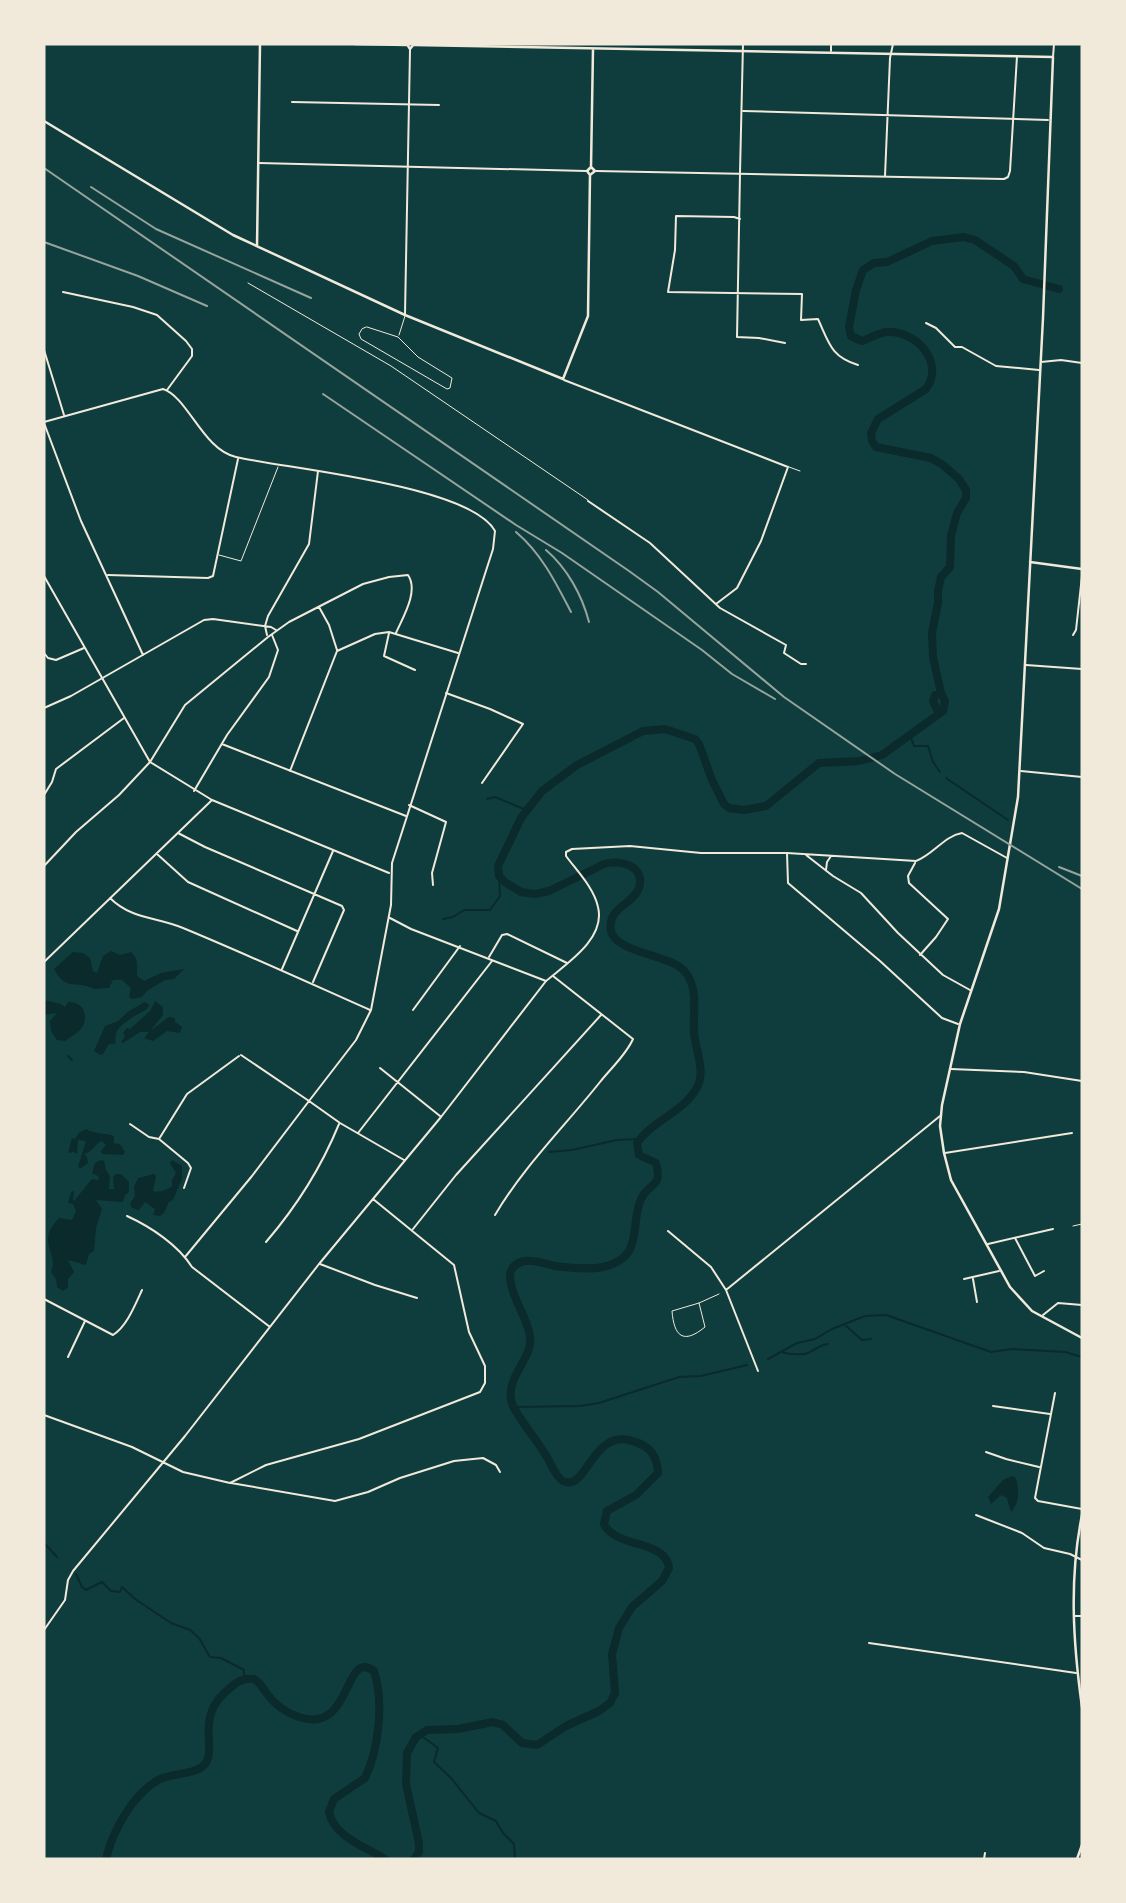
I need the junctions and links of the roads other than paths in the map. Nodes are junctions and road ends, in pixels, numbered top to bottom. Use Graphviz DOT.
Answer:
graph roads {
  1 [pos="260,44"];
  2 [pos="355,44"];
  3 [pos="406,44"];
  4 [pos="414,44"];
  5 [pos="743,44"];
  6 [pos="831,44"];
  7 [pos="893,44"];
  8 [pos="1054,44"];
  9 [pos="593,46"];
  10 [pos="410,49"];
  11 [pos="743,51"];
  12 [pos="831,52"];
  13 [pos="892,53"];
  14 [pos="1017,55"];
  15 [pos="1053,57"];
  16 [pos="292,102"];
  17 [pos="409,105"];
  18 [pos="439,105"];
  19 [pos="741,111"];
  20 [pos="888,114"];
  21 [pos="1014,118"];
  22 [pos="1050,120"];
  23 [pos="44,121"];
  24 [pos="258,163"];
  25 [pos="408,166"];
  26 [pos="591,167"];
  27 [pos="587,171"];
  28 [pos="594,171"];
  29 [pos="740,174"];
  30 [pos="590,175"];
  31 [pos="885,177"];
  32 [pos="740,219"];
  33 [pos="257,246"];
  34 [pos="248,283"];
  35 [pos="63,292"];
  36 [pos="738,294"];
  37 [pos="405,314"];
  38 [pos="926,323"];
  39 [pos="398,337"];
  40 [pos="785,343"];
  41 [pos="44,350"];
  42 [pos="1040,362"];
  43 [pos="1082,363"];
  44 [pos="858,365"];
  45 [pos="1040,370"];
  46 [pos="563,379"];
  47 [pos="167,390"];
  48 [pos="64,416"];
  49 [pos="44,422"];
  50 [pos="238,458"];
  51 [pos="279,464"];
  52 [pos="788,467"];
  53 [pos="318,470"];
  54 [pos="800,471"];
  55 [pos="588,500"];
  56 [pos="219,555"];
  57 [pos="1030,562"];
  58 [pos="1082,569"];
  59 [pos="107,575"];
  60 [pos="44,576"];
  61 [pos="1082,576"];
  62 [pos="716,604"];
  63 [pos="318,606"];
  64 [pos="265,626"];
  65 [pos="276,631"];
  66 [pos="389,632"];
  67 [pos="396,633"];
  68 [pos="271,634"];
  69 [pos="1073,635"];
  70 [pos="268,637"];
  71 [pos="85,647"];
  72 [pos="337,651"];
  73 [pos="44,653"];
  74 [pos="459,653"];
  75 [pos="143,655"];
  76 [pos="806,664"];
  77 [pos="1026,665"];
  78 [pos="1082,669"];
  79 [pos="415,670"];
  80 [pos="102,678"];
  81 [pos="446,693"];
  82 [pos="44,708"];
  83 [pos="124,717"];
  84 [pos="222,744"];
  85 [pos="150,762"];
  86 [pos="290,771"];
  87 [pos="1020,771"];
  88 [pos="1082,777"];
  89 [pos="482,783"];
  90 [pos="194,790"];
  91 [pos="44,795"];
  92 [pos="212,800"];
  93 [pos="409,805"];
  94 [pos="406,816"];
  95 [pos="178,833"];
  96 [pos="333,851"];
  97 [pos="157,853"];
  98 [pos="788,853"];
  99 [pos="805,854"];
  100 [pos="831,856"];
  101 [pos="1008,859"];
  102 [pos="916,861"];
  103 [pos="44,866"];
  104 [pos="827,871"];
  105 [pos="390,873"];
  106 [pos="433,885"];
  107 [pos="315,894"];
  108 [pos="110,898"];
  109 [pos="388,918"];
  110 [pos="298,931"];
  111 [pos="460,946"];
  112 [pos="920,955"];
  113 [pos="489,958"];
  114 [pos="493,960"];
  115 [pos="44,962"];
  116 [pos="566,963"];
  117 [pos="281,970"];
  118 [pos="552,975"];
  119 [pos="545,981"];
  120 [pos="313,983"];
  121 [pos="970,990"];
  122 [pos="371,1010"];
  123 [pos="413,1010"];
  124 [pos="602,1014"];
  125 [pos="960,1024"];
  126 [pos="380,1068"];
  127 [pos="950,1069"];
  128 [pos="1082,1081"];
  129 [pos="398,1082"];
  130 [pos="309,1101"];
  131 [pos="941,1116"];
  132 [pos="441,1117"];
  133 [pos="340,1123"];
  134 [pos="130,1124"];
  135 [pos="358,1133"];
  136 [pos="1072,1133"];
  137 [pos="159,1139"];
  138 [pos="944,1153"];
  139 [pos="404,1161"];
  140 [pos="184,1188"];
  141 [pos="373,1199"];
  142 [pos="495,1215"];
  143 [pos="127,1216"];
  144 [pos="1082,1224"];
  145 [pos="1073,1226"];
  146 [pos="1053,1229"];
  147 [pos="412,1230"];
  148 [pos="668,1231"];
  149 [pos="1015,1237"];
  150 [pos="266,1242"];
  151 [pos="987,1244"];
  152 [pos="185,1257"];
  153 [pos="319,1264"];
  154 [pos="1000,1271"];
  155 [pos="1045,1271"];
  156 [pos="973,1278"];
  157 [pos="964,1279"];
  158 [pos="142,1290"];
  159 [pos="726,1290"];
  160 [pos="722,1292"];
  161 [pos="719,1294"];
  162 [pos="417,1298"];
  163 [pos="44,1299"];
  164 [pos="977,1301"];
  165 [pos="699,1303"];
  166 [pos="1082,1305"];
  167 [pos="1042,1316"];
  168 [pos="86,1321"];
  169 [pos="271,1328"];
  170 [pos="1082,1338"];
  171 [pos="68,1357"];
  172 [pos="758,1371"];
  173 [pos="1055,1393"];
  174 [pos="993,1406"];
  175 [pos="44,1415"];
  176 [pos="1051,1415"];
  177 [pos="986,1452"];
  178 [pos="163,1462"];
  179 [pos="1040,1467"];
  180 [pos="500,1472"];
  181 [pos="230,1483"];
  182 [pos="1082,1509"];
  183 [pos="976,1515"];
  184 [pos="1082,1515"];
  185 [pos="1075,1557"];
  186 [pos="1082,1560"];
  187 [pos="1074,1616"];
  188 [pos="1082,1616"];
  189 [pos="44,1630"];
  190 [pos="869,1643"];
  191 [pos="1077,1674"];
  192 [pos="1082,1707"];
  193 [pos="1082,1845"];
  194 [pos="985,1853"];
  195 [pos="984,1859"];
  196 [pos="1077,1859"];
  1 -- 24 [label="main road"];
  2 -- 3 [label="main road"];
  3 -- 10 [label="main road"];
  4 -- 9 [label="main road"];
  4 -- 10 [label="main road"];
  5 -- 11 [label="street"];
  6 -- 12 [label="street"];
  7 -- 13 [label="street"];
  8 -- 15 [label="street"];
  9 -- 11 [label="main road"];
  9 -- 26 [label="main road"];
  10 -- 17 [label="street"];
  11 -- 12 [label="main road"];
  11 -- 19 [label="street"];
  12 -- 13 [label="main road"];
  13 -- 14 [label="main road"];
  13 -- 20 [label="street"];
  14 -- 15 [label="main road"];
  14 -- 21 [label="street"];
  15 -- 22 [label="main road"];
  16 -- 17 [label="street"];
  17 -- 18 [label="street"];
  17 -- 25 [label="street"];
  19 -- 20 [label="street"];
  19 -- 29 [label="street"];
  20 -- 21 [label="street"];
  20 -- 31 [label="street"];
  21 -- 22 [label="street"];
  21 -- 31 [label="street"];
  22 -- 42 [label="main road"];
  23 -- 33 [label="main road"];
  24 -- 25 [label="street"];
  24 -- 33 [label="main road"];
  25 -- 27 [label="street"];
  25 -- 37 [label="street"];
  26 -- 27 [label="main road"];
  26 -- 28 [label="main road"];
  27 -- 30 [label="main road"];
  28 -- 29 [label="street"];
  28 -- 30 [label="main road"];
  29 -- 31 [label="street"];
  29 -- 32 [label="street"];
  30 -- 46 [label="main road"];
  32 -- 36 [label="street"];
  32 -- 36 [label="street"];
  33 -- 37 [label="main road"];
  34 -- 55 [label="street"];
  35 -- 47 [label="street"];
  36 -- 40 [label="street"];
  36 -- 44 [label="street"];
  37 -- 39 [label="street"];
  37 -- 46 [label="main road"];
  38 -- 45 [label="street"];
  39 -- 39 [label="street"];
  41 -- 48 [label="street"];
  42 -- 43 [label="street"];
  42 -- 45 [label="main road"];
  45 -- 57 [label="main road"];
  46 -- 52 [label="street"];
  47 -- 48 [label="street"];
  47 -- 50 [label="street"];
  48 -- 49 [label="street"];
  49 -- 59 [label="street"];
  50 -- 51 [label="street"];
  50 -- 56 [label="street"];
  51 -- 53 [label="street"];
  51 -- 56 [label="street"];
  52 -- 54 [label="street"];
  52 -- 62 [label="street"];
  53 -- 64 [label="street"];
  53 -- 74 [label="street"];
  55 -- 62 [label="street"];
  56 -- 59 [label="street"];
  57 -- 58 [label="main road"];
  57 -- 77 [label="main road"];
  59 -- 75 [label="street"];
  60 -- 71 [label="street"];
  61 -- 69 [label="street"];
  62 -- 76 [label="street"];
  63 -- 65 [label="street"];
  63 -- 67 [label="street"];
  63 -- 72 [label="street"];
  64 -- 65 [label="street"];
  64 -- 70 [label="street"];
  64 -- 75 [label="street"];
  65 -- 68 [label="street"];
  66 -- 67 [label="street"];
  66 -- 72 [label="street"];
  66 -- 79 [label="street"];
  67 -- 74 [label="street"];
  68 -- 70 [label="street"];
  68 -- 84 [label="street"];
  70 -- 85 [label="street"];
  71 -- 73 [label="street"];
  71 -- 80 [label="street"];
  72 -- 86 [label="street"];
  74 -- 81 [label="street"];
  75 -- 80 [label="street"];
  77 -- 78 [label="street"];
  77 -- 87 [label="main road"];
  80 -- 82 [label="street"];
  80 -- 83 [label="street"];
  81 -- 89 [label="street"];
  81 -- 93 [label="street"];
  83 -- 85 [label="street"];
  83 -- 91 [label="street"];
  84 -- 86 [label="street"];
  84 -- 90 [label="street"];
  85 -- 90 [label="street"];
  85 -- 103 [label="street"];
  86 -- 94 [label="street"];
  87 -- 88 [label="street"];
  87 -- 101 [label="main road"];
  90 -- 92 [label="street"];
  92 -- 95 [label="street"];
  92 -- 96 [label="street"];
  93 -- 94 [label="street"];
  93 -- 106 [label="street"];
  94 -- 105 [label="street"];
  95 -- 97 [label="street"];
  95 -- 107 [label="street"];
  96 -- 105 [label="street"];
  96 -- 107 [label="street"];
  97 -- 108 [label="street"];
  97 -- 110 [label="street"];
  98 -- 99 [label="street"];
  98 -- 116 [label="street"];
  98 -- 125 [label="street"];
  99 -- 100 [label="street"];
  99 -- 104 [label="street"];
  100 -- 102 [label="street"];
  100 -- 104 [label="street"];
  101 -- 102 [label="street"];
  101 -- 121 [label="main road"];
  102 -- 112 [label="street"];
  104 -- 112 [label="street"];
  105 -- 109 [label="street"];
  107 -- 110 [label="street"];
  107 -- 120 [label="street"];
  108 -- 115 [label="street"];
  108 -- 117 [label="street"];
  109 -- 111 [label="street"];
  109 -- 122 [label="street"];
  110 -- 117 [label="street"];
  111 -- 113 [label="street"];
  111 -- 123 [label="street"];
  112 -- 121 [label="street"];
  113 -- 114 [label="street"];
  113 -- 116 [label="street"];
  114 -- 119 [label="street"];
  114 -- 129 [label="street"];
  116 -- 118 [label="street"];
  117 -- 120 [label="street"];
  118 -- 119 [label="street"];
  118 -- 124 [label="street"];
  119 -- 132 [label="street"];
  120 -- 122 [label="street"];
  121 -- 125 [label="main road"];
  122 -- 130 [label="street"];
  124 -- 142 [label="street"];
  124 -- 147 [label="street"];
  125 -- 127 [label="main road"];
  126 -- 129 [label="street"];
  127 -- 128 [label="street"];
  127 -- 131 [label="main road"];
  129 -- 132 [label="street"];
  129 -- 135 [label="street"];
  130 -- 133 [label="street"];
  130 -- 137 [label="street"];
  130 -- 152 [label="street"];
  131 -- 138 [label="main road"];
  131 -- 159 [label="street"];
  132 -- 139 [label="street"];
  133 -- 135 [label="street"];
  133 -- 150 [label="street"];
  134 -- 137 [label="street"];
  135 -- 139 [label="street"];
  136 -- 138 [label="street"];
  137 -- 140 [label="street"];
  138 -- 151 [label="main road"];
  139 -- 141 [label="street"];
  141 -- 147 [label="street"];
  141 -- 153 [label="street"];
  143 -- 152 [label="street"];
  144 -- 145 [label="street"];
  146 -- 149 [label="street"];
  147 -- 181 [label="street"];
  148 -- 159 [label="street"];
  149 -- 151 [label="street"];
  149 -- 155 [label="street"];
  151 -- 154 [label="main road"];
  152 -- 169 [label="street"];
  153 -- 162 [label="street"];
  153 -- 169 [label="street"];
  154 -- 156 [label="street"];
  154 -- 167 [label="main road"];
  156 -- 157 [label="street"];
  156 -- 164 [label="street"];
  158 -- 168 [label="street"];
  159 -- 160 [label="street"];
  159 -- 172 [label="street"];
  161 -- 165 [label="street"];
  163 -- 168 [label="street"];
  165 -- 165 [label="street"];
  166 -- 167 [label="street"];
  167 -- 170 [label="main road"];
  168 -- 171 [label="street"];
  169 -- 178 [label="street"];
  173 -- 176 [label="street"];
  174 -- 176 [label="street"];
  175 -- 178 [label="street"];
  176 -- 179 [label="street"];
  177 -- 179 [label="street"];
  178 -- 181 [label="street"];
  178 -- 189 [label="street"];
  179 -- 182 [label="street"];
  180 -- 181 [label="street"];
  183 -- 185 [label="street"];
  184 -- 185 [label="main road"];
  185 -- 186 [label="street"];
  185 -- 187 [label="main road"];
  187 -- 188 [label="street"];
  187 -- 191 [label="main road"];
  190 -- 191 [label="street"];
  191 -- 192 [label="main road"];
  193 -- 196 [label="main road"];
  194 -- 195 [label="street"];
}
